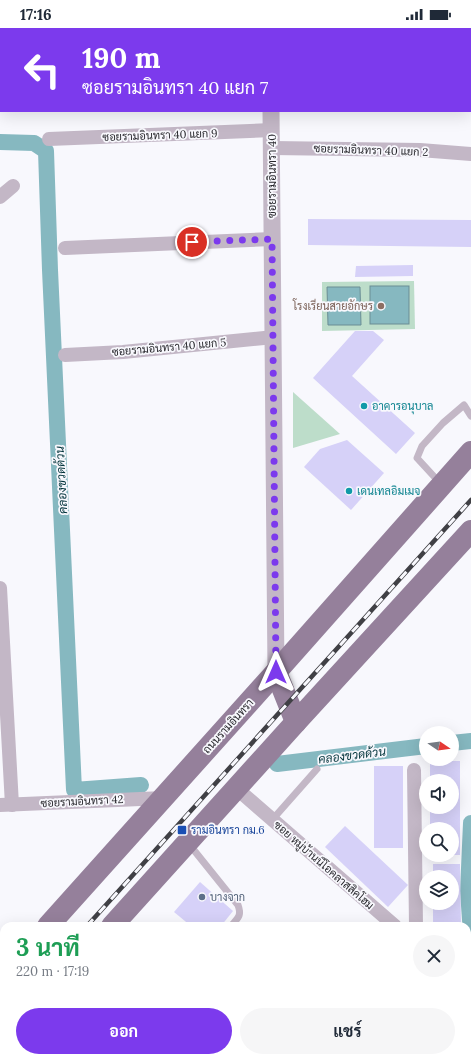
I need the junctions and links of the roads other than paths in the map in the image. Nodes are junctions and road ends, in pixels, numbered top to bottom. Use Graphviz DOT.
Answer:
graph roads {
  1 [pos="271,112"];
  2 [pos="272,130"];
  3 [pos="49,139"];
  4 [pos="272,148"];
  5 [pos="471,154"];
  6 [pos="13,186"];
  7 [pos="0,197"];
  8 [pos="272,239"];
  9 [pos="65,248"];
  10 [pos="274,337"];
  11 [pos="65,356"];
  12 [pos="471,416"];
  13 [pos="471,452"];
  14 [pos="442,485"];
  15 [pos="471,531"];
  16 [pos="0,588"];
  17 [pos="276,672"];
  18 [pos="296,722"];
  19 [pos="317,769"];
  20 [pos="414,770"];
  21 [pos="236,788"];
  22 [pos="164,798"];
  23 [pos="6,805"];
  24 [pos="272,820"];
  25 [pos="188,842"];
  26 [pos="52,922"];
  27 [pos="116,922"];
  28 [pos="235,922"];
  29 [pos="390,922"];
  30 [pos="416,922"];
  1 -- 2 [label="street, ซอยรามอินทรา 40"];
  2 -- 3 [label="street, ซอยรามอินทรา 40 แยก 9"];
  2 -- 4 [label="street, ซอยรามอินทรา 40"];
  4 -- 5 [label="street, ซอยรามอินทรา 40 แยก 2"];
  4 -- 8 [label="street, ซอยรามอินทรา 40"];
  6 -- 7 [label="street"];
  8 -- 9 [label="street"];
  8 -- 10 [label="street, ซอยรามอินทรา 40"];
  10 -- 11 [label="street, ซอยรามอินทรา 40 แยก 5"];
  10 -- 17 [label="street, ซอยรามอินทรา 40"];
  12 -- 14 [label="lane"];
  13 -- 14 [label="main road, ถนนรามอินทรา"];
  14 -- 17 [label="main road, ถนนรามอินทรา"];
  15 -- 18 [label="main road"];
  16 -- 23 [label="street"];
  17 -- 18 [label="main road"];
  17 -- 22 [label="main road, ถนนรามอินทรา"];
  18 -- 21 [label="main road"];
  19 -- 24 [label="lane"];
  20 -- 30 [label="street"];
  21 -- 24 [label="street, ซอย หมู่บ้านนีโอคลาสสิคโฮม"];
  21 -- 25 [label="main road"];
  22 -- 23 [label="street, ซอยรามอินทรา 42"];
  22 -- 26 [label="main road, ถนนรามอินทรา"];
  24 -- 29 [label="street, ซอย หมู่บ้านนีโอคลาสสิคโฮม"];
  25 -- 27 [label="main road"];
  25 -- 28 [label="lane"];
}
